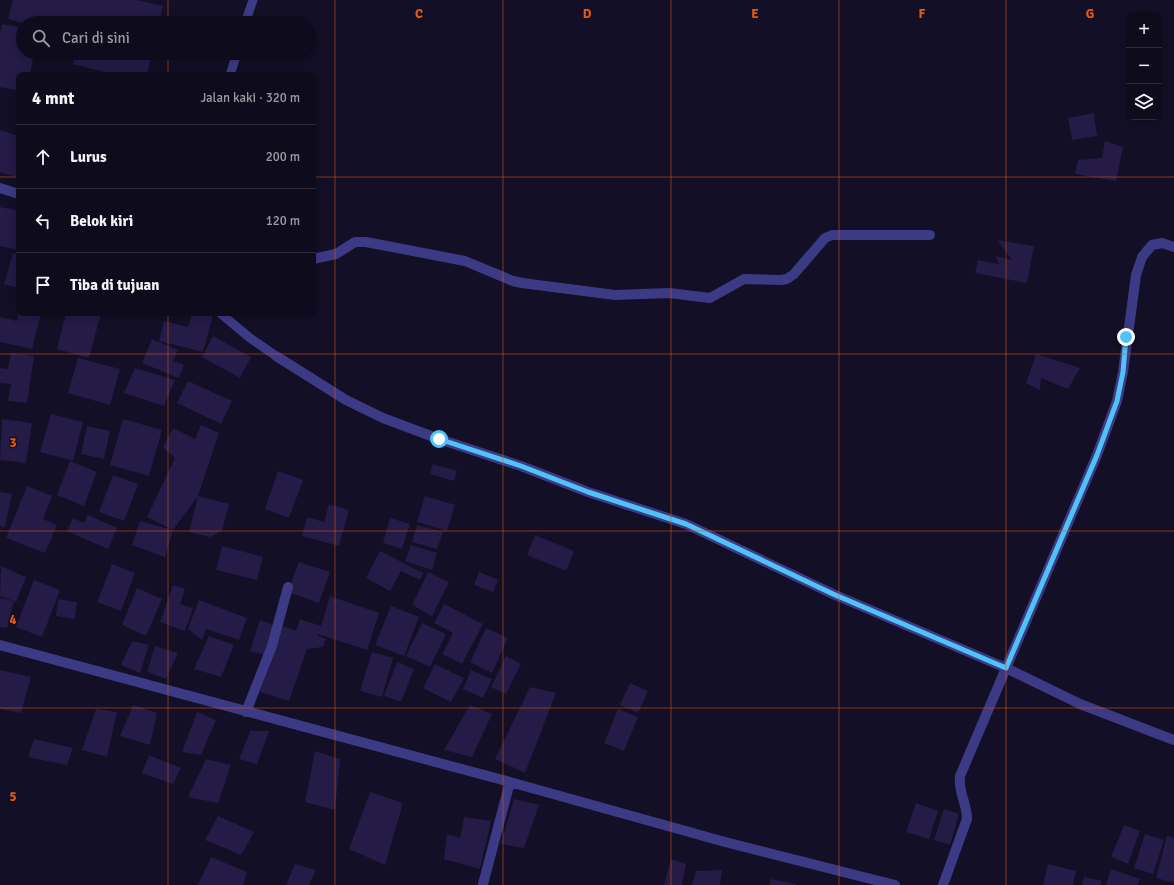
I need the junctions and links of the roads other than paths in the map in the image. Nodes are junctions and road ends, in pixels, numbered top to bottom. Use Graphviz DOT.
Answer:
graph roads {
  1 [pos="253,0"];
  2 [pos="247,16"];
  3 [pos="235,60"];
  4 [pos="231,72"];
  5 [pos="0,188"];
  6 [pos="16,193"];
  7 [pos="930,235"];
  8 [pos="1174,247"];
  9 [pos="316,258"];
  10 [pos="224,316"];
  11 [pos="276,356"];
  12 [pos="288,587"];
  13 [pos="0,645"];
  14 [pos="1006,668"];
  15 [pos="246,712"];
  16 [pos="1174,740"];
  17 [pos="510,782"];
  18 [pos="483,884"];
  19 [pos="895,885"];
  20 [pos="943,885"];
  1 -- 2 [label="lane"];
  3 -- 4 [label="lane"];
  5 -- 6 [label="street"];
  7 -- 9 [label="street"];
  8 -- 14 [label="street"];
  10 -- 11 [label="lane"];
  11 -- 14 [label="street"];
  12 -- 15 [label="street"];
  13 -- 15 [label="street"];
  14 -- 16 [label="street"];
  14 -- 20 [label="street"];
  15 -- 17 [label="street"];
  17 -- 18 [label="street"];
  17 -- 19 [label="street"];
}
